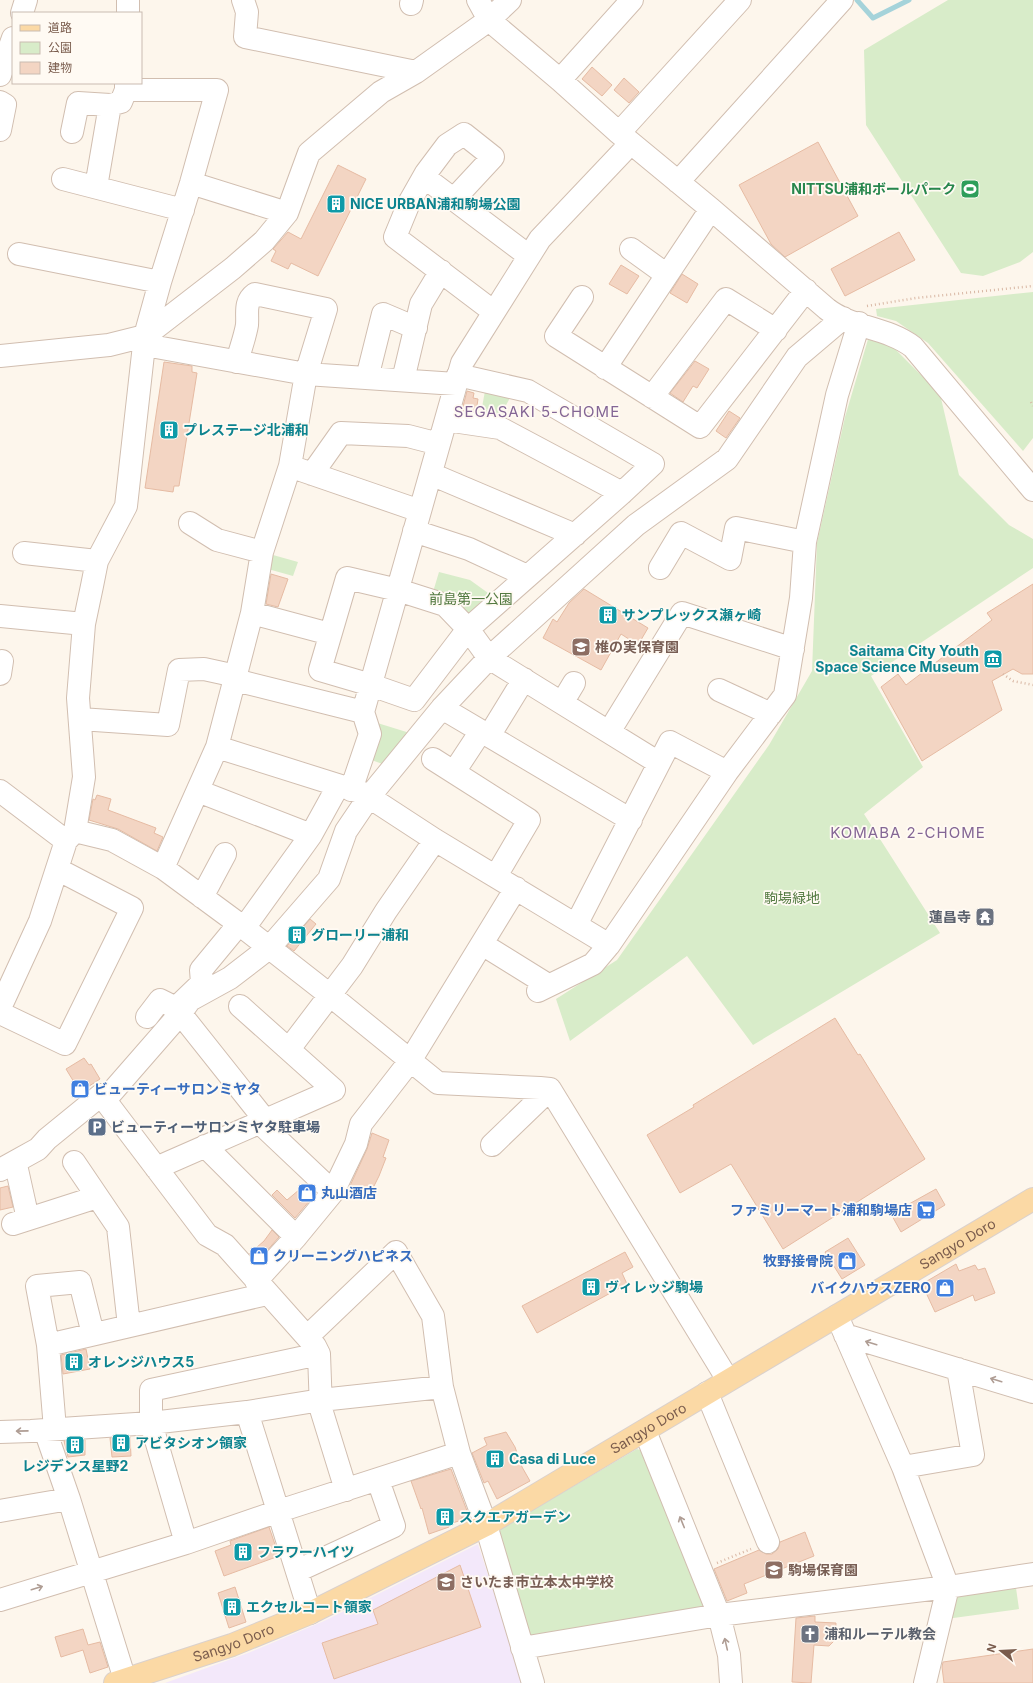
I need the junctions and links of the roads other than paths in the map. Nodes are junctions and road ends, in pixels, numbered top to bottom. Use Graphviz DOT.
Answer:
graph roads {
  1 [pos="26,0"];
  2 [pos="128,0"];
  3 [pos="244,0"];
  4 [pos="478,0"];
  5 [pos="510,0"];
  6 [pos="632,0"];
  7 [pos="740,0"];
  8 [pos="842,0"];
  9 [pos="22,12"];
  10 [pos="128,12"];
  11 [pos="489,20"];
  12 [pos="12,41"];
  13 [pos="416,72"];
  14 [pos="0,75"];
  15 [pos="560,80"];
  16 [pos="126,86"];
  17 [pos="0,102"];
  18 [pos="110,105"];
  19 [pos="0,130"];
  20 [pos="72,132"];
  21 [pos="625,138"];
  22 [pos="424,177"];
  23 [pos="63,179"];
  24 [pos="678,182"];
  25 [pos="191,184"];
  26 [pos="96,187"];
  27 [pos="454,199"];
  28 [pos="712,209"];
  29 [pos="183,210"];
  30 [pos="287,213"];
  31 [pos="631,248"];
  32 [pos="19,254"];
  33 [pos="530,256"];
  34 [pos="441,272"];
  35 [pos="668,275"];
  36 [pos="160,282"];
  37 [pos="806,290"];
  38 [pos="582,297"];
  39 [pos="494,312"];
  40 [pos="851,321"];
  41 [pos="416,328"];
  42 [pos="776,330"];
  43 [pos="145,340"];
  44 [pos="0,356"];
  45 [pos="237,362"];
  46 [pos="605,368"];
  47 [pos="306,374"];
  48 [pos="367,378"];
  49 [pos="403,380"];
  50 [pos="457,380"];
  51 [pos="652,397"];
  52 [pos="446,420"];
  53 [pos="439,444"];
  54 [pos="290,466"];
  55 [pos="312,474"];
  56 [pos="431,474"];
  57 [pos="1033,490"];
  58 [pos="622,493"];
  59 [pos="417,521"];
  60 [pos="190,523"];
  61 [pos="575,535"];
  62 [pos="805,542"];
  63 [pos="262,552"];
  64 [pos="24,553"];
  65 [pos="97,562"];
  66 [pos="660,568"];
  67 [pos="528,576"];
  68 [pos="398,590"];
  69 [pos="252,613"];
  70 [pos="0,616"];
  71 [pos="84,624"];
  72 [pos="468,628"];
  73 [pos="330,634"];
  74 [pos="793,649"];
  75 [pos="489,658"];
  76 [pos="235,678"];
  77 [pos="524,679"];
  78 [pos="574,683"];
  79 [pos="371,685"];
  80 [pos="719,690"];
  81 [pos="562,703"];
  82 [pos="442,708"];
  83 [pos="363,712"];
  84 [pos="771,714"];
  85 [pos="80,720"];
  86 [pos="609,732"];
  87 [pos="485,733"];
  88 [pos="218,747"];
  89 [pos="433,759"];
  90 [pos="659,764"];
  91 [pos="454,772"];
  92 [pos="727,772"];
  93 [pos="198,791"];
  94 [pos="353,791"];
  95 [pos="0,792"];
  96 [pos="631,820"];
  97 [pos="311,835"];
  98 [pos="71,836"];
  99 [pos="435,840"];
  100 [pos="225,854"];
  101 [pos="163,868"];
  102 [pos="57,870"];
  103 [pos="496,876"];
  104 [pos="516,888"];
  105 [pos="202,897"];
  106 [pos="576,925"];
  107 [pos="241,926"];
  108 [pos="482,944"];
  109 [pos="609,945"];
  110 [pos="269,948"];
  111 [pos="331,996"];
  112 [pos="240,1006"];
  113 [pos="0,1008"];
  114 [pos="178,1011"];
  115 [pos="0,1013"];
  116 [pos="147,1017"];
  117 [pos="289,1050"];
  118 [pos="410,1061"];
  119 [pos="550,1090"];
  120 [pos="103,1098"];
  121 [pos="263,1122"];
  122 [pos="492,1145"];
  123 [pos="205,1146"];
  124 [pos="74,1162"];
  125 [pos="156,1168"];
  126 [pos="5,1170"];
  127 [pos="333,1192"];
  128 [pos="97,1197"];
  129 [pos="1033,1199"];
  130 [pos="296,1237"];
  131 [pos="262,1288"];
  132 [pos="841,1325"];
  133 [pos="129,1326"];
  134 [pos="93,1334"];
  135 [pos="307,1336"];
  136 [pos="48,1345"];
  137 [pos="319,1354"];
  138 [pos="958,1369"];
  139 [pos="728,1380"];
  140 [pos="442,1387"];
  141 [pos="1033,1392"];
  142 [pos="707,1393"];
  143 [pos="321,1400"];
  144 [pos="246,1412"];
  145 [pos="151,1423"];
  146 [pos="50,1430"];
  147 [pos="645,1431"];
  148 [pos="0,1432"];
  149 [pos="459,1453"];
  150 [pos="904,1467"];
  151 [pos="378,1480"];
  152 [pos="346,1490"];
  153 [pos="69,1499"];
  154 [pos="0,1511"];
  155 [pos="279,1511"];
  156 [pos="486,1525"];
  157 [pos="768,1542"];
  158 [pos="186,1543"];
  159 [pos="92,1571"];
  160 [pos="297,1571"];
  161 [pos="1033,1574"];
  162 [pos="948,1587"];
  163 [pos="0,1600"];
  164 [pos="310,1613"];
  165 [pos="719,1615"];
  166 [pos="522,1648"];
  167 [pos="122,1682"];
  168 [pos="533,1683"];
  169 [pos="731,1683"];
  170 [pos="925,1683"];
  1 -- 9 [label="street"];
  2 -- 10 [label="street"];
  3 -- 13 [label="street"];
  4 -- 11 [label="street"];
  5 -- 11 [label="street"];
  6 -- 15 [label="street"];
  7 -- 21 [label="street"];
  8 -- 24 [label="street"];
  11 -- 13 [label="street"];
  11 -- 15 [label="street"];
  12 -- 14 [label="street"];
  13 -- 30 [label="street"];
  15 -- 21 [label="street"];
  16 -- 18 [label="street"];
  16 -- 25 [label="street"];
  17 -- 19 [label="street"];
  18 -- 20 [label="street"];
  18 -- 26 [label="street"];
  21 -- 24 [label="street"];
  21 -- 33 [label="street"];
  22 -- 27 [label="street"];
  22 -- 27 [label="street"];
  22 -- 34 [label="street"];
  23 -- 26 [label="street"];
  24 -- 28 [label="street"];
  25 -- 29 [label="street"];
  25 -- 30 [label="street"];
  26 -- 29 [label="street"];
  27 -- 33 [label="street"];
  28 -- 35 [label="street"];
  28 -- 37 [label="street"];
  29 -- 36 [label="street"];
  30 -- 43 [label="street"];
  31 -- 35 [label="street"];
  32 -- 36 [label="street"];
  33 -- 39 [label="street"];
  34 -- 39 [label="street"];
  34 -- 41 [label="street"];
  35 -- 46 [label="street"];
  36 -- 43 [label="street"];
  37 -- 40 [label="street"];
  37 -- 42 [label="street"];
  38 -- 46 [label="street"];
  39 -- 50 [label="street"];
  40 -- 57 [label="street"];
  40 -- 62 [label="street"];
  40 -- 75 [label="street"];
  41 -- 48 [label="street"];
  41 -- 49 [label="street"];
  42 -- 51 [label="street"];
  42 -- 51 [label="street"];
  43 -- 44 [label="street"];
  43 -- 45 [label="street"];
  43 -- 65 [label="street"];
  45 -- 47 [label="street"];
  45 -- 47 [label="street"];
  46 -- 51 [label="street"];
  47 -- 48 [label="street"];
  47 -- 54 [label="street"];
  48 -- 49 [label="street"];
  49 -- 50 [label="street"];
  50 -- 52 [label="street"];
  50 -- 58 [label="street"];
  52 -- 53 [label="street"];
  52 -- 58 [label="street"];
  53 -- 55 [label="street"];
  53 -- 56 [label="street"];
  54 -- 55 [label="street"];
  54 -- 63 [label="street"];
  55 -- 59 [label="street"];
  56 -- 59 [label="street"];
  56 -- 61 [label="street"];
  58 -- 61 [label="street"];
  59 -- 67 [label="street"];
  59 -- 68 [label="street"];
  60 -- 63 [label="street"];
  61 -- 67 [label="street"];
  62 -- 66 [label="street"];
  62 -- 74 [label="street"];
  63 -- 69 [label="street"];
  64 -- 65 [label="street"];
  65 -- 71 [label="street"];
  67 -- 72 [label="street"];
  68 -- 72 [label="street"];
  68 -- 73 [label="street"];
  68 -- 79 [label="street"];
  69 -- 73 [label="street"];
  69 -- 76 [label="street"];
  70 -- 71 [label="street"];
  71 -- 85 [label="street"];
  72 -- 75 [label="street"];
  72 -- 79 [label="street"];
  73 -- 79 [label="street"];
  74 -- 84 [label="street"];
  74 -- 86 [label="street"];
  75 -- 77 [label="street"];
  75 -- 82 [label="street"];
  76 -- 83 [label="street"];
  76 -- 85 [label="street"];
  76 -- 88 [label="street"];
  77 -- 81 [label="street"];
  77 -- 87 [label="street"];
  78 -- 81 [label="street"];
  79 -- 83 [label="street"];
  80 -- 84 [label="street"];
  81 -- 86 [label="street"];
  82 -- 87 [label="street"];
  82 -- 94 [label="street"];
  83 -- 94 [label="street"];
  84 -- 92 [label="street"];
  85 -- 98 [label="street"];
  86 -- 90 [label="street"];
  87 -- 91 [label="street"];
  87 -- 96 [label="street"];
  88 -- 93 [label="street"];
  88 -- 94 [label="street"];
  89 -- 91 [label="street"];
  90 -- 92 [label="street"];
  90 -- 96 [label="street"];
  91 -- 103 [label="street"];
  92 -- 109 [label="street"];
  93 -- 97 [label="street"];
  93 -- 101 [label="street"];
  94 -- 97 [label="street"];
  94 -- 99 [label="street"];
  94 -- 110 [label="street"];
  95 -- 98 [label="street"];
  96 -- 106 [label="street"];
  97 -- 107 [label="street"];
  98 -- 101 [label="street"];
  98 -- 102 [label="street"];
  99 -- 103 [label="street"];
  99 -- 111 [label="street"];
  100 -- 105 [label="street"];
  101 -- 105 [label="street"];
  102 -- 113 [label="street"];
  102 -- 115 [label="street"];
  103 -- 104 [label="street"];
  104 -- 106 [label="street"];
  104 -- 108 [label="street"];
  105 -- 107 [label="street"];
  106 -- 109 [label="street"];
  107 -- 110 [label="street"];
  107 -- 114 [label="street"];
  108 -- 109 [label="street"];
  108 -- 118 [label="street"];
  110 -- 111 [label="street"];
  110 -- 114 [label="street"];
  111 -- 117 [label="street"];
  111 -- 118 [label="street"];
  112 -- 117 [label="street"];
  114 -- 116 [label="street"];
  114 -- 120 [label="street"];
  114 -- 121 [label="street"];
  117 -- 121 [label="street"];
  118 -- 119 [label="street"];
  118 -- 127 [label="street"];
  119 -- 122 [label="street"];
  119 -- 139 [label="street"];
  120 -- 125 [label="street"];
  120 -- 126 [label="street"];
  121 -- 123 [label="street"];
  121 -- 127 [label="street"];
  123 -- 125 [label="street"];
  123 -- 130 [label="street"];
  124 -- 128 [label="street"];
  125 -- 131 [label="street"];
  126 -- 128 [label="street"];
  127 -- 130 [label="street"];
  128 -- 133 [label="street"];
  129 -- 132 [label="main road, Sangyo Doro"];
  130 -- 131 [label="street"];
  131 -- 133 [label="street"];
  131 -- 135 [label="street"];
  138 -- 132 [label="street, one-way"];
  132 -- 139 [label="main road, Sangyo Doro"];
  132 -- 150 [label="street"];
  133 -- 134 [label="street"];
  134 -- 136 [label="street"];
  134 -- 136 [label="street"];
  135 -- 137 [label="street"];
  135 -- 140 [label="street"];
  136 -- 146 [label="street"];
  137 -- 143 [label="street"];
  137 -- 145 [label="street"];
  141 -- 138 [label="street, one-way"];
  138 -- 150 [label="street"];
  139 -- 142 [label="main road, Sangyo Doro"];
  140 -- 143 [label="street"];
  140 -- 149 [label="street"];
  142 -- 147 [label="main road, Sangyo Doro"];
  142 -- 157 [label="street"];
  143 -- 144 [label="street"];
  143 -- 152 [label="street"];
  144 -- 145 [label="street"];
  144 -- 155 [label="street"];
  145 -- 146 [label="street"];
  145 -- 158 [label="street"];
  146 -- 148 [label="street, one-way"];
  146 -- 153 [label="street"];
  147 -- 156 [label="main road, Sangyo Doro"];
  165 -- 147 [label="street, one-way"];
  149 -- 151 [label="street"];
  149 -- 156 [label="street"];
  150 -- 162 [label="street"];
  151 -- 152 [label="street"];
  151 -- 160 [label="street"];
  152 -- 155 [label="street"];
  153 -- 154 [label="street"];
  153 -- 159 [label="street"];
  155 -- 158 [label="street"];
  155 -- 160 [label="street"];
  156 -- 164 [label="main road, Sangyo Doro"];
  156 -- 166 [label="street"];
  158 -- 159 [label="street"];
  163 -- 159 [label="street, one-way"];
  159 -- 167 [label="street"];
  160 -- 164 [label="street"];
  161 -- 162 [label="street"];
  162 -- 165 [label="street"];
  162 -- 170 [label="street"];
  164 -- 167 [label="main road, Sangyo Doro"];
  165 -- 166 [label="street"];
  169 -- 165 [label="street, one-way"];
  166 -- 168 [label="street"];
}
